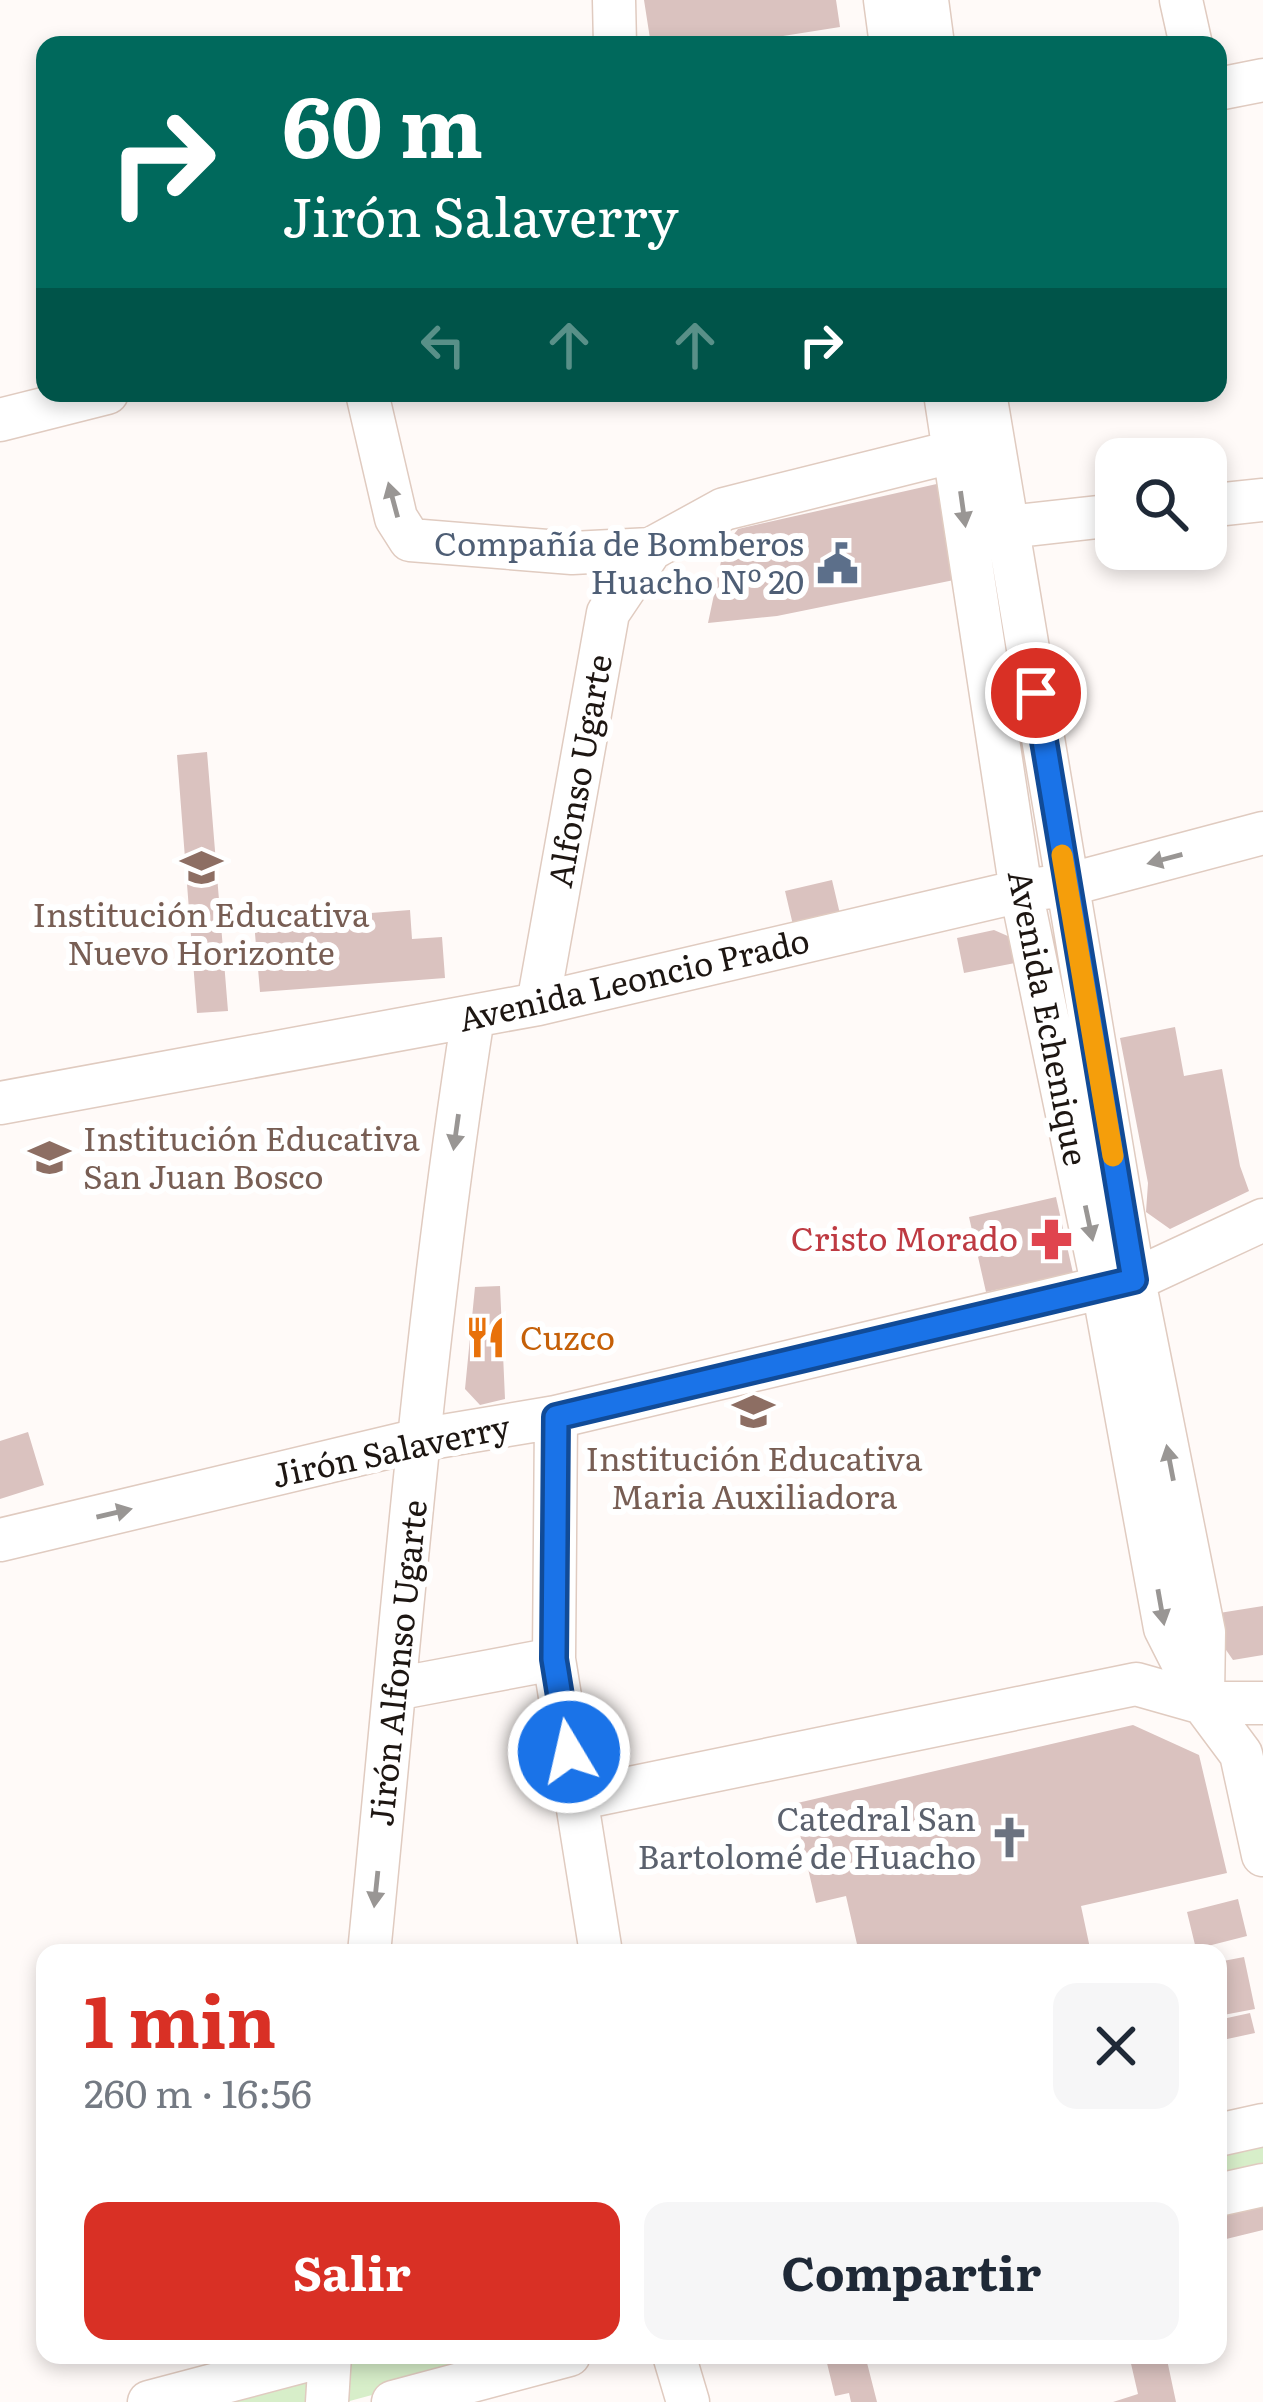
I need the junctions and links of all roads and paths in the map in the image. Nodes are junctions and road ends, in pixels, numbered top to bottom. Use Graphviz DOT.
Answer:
graph roads {
  1 [pos="614,0"];
  2 [pos="885,0"];
  3 [pos="927,0"];
  4 [pos="1180,0"];
  5 [pos="615,36"];
  6 [pos="890,36"];
  7 [pos="932,36"];
  8 [pos="1189,36"];
  9 [pos="1263,80"];
  10 [pos="1227,87"];
  11 [pos="71,402"];
  12 [pos="369,402"];
  13 [pos="950,402"];
  14 [pos="983,402"];
  15 [pos="0,420"];
  16 [pos="974,447"];
  17 [pos="1263,500"];
  18 [pos="1227,504"];
  19 [pos="1095,517"];
  20 [pos="1009,526"];
  21 [pos="651,549"];
  22 [pos="1263,833"];
  23 [pos="1067,885"];
  24 [pos="1021,892"];
  25 [pos="538,1004"];
  26 [pos="472,1016"];
  27 [pos="0,1103"];
  28 [pos="1263,1220"];
  29 [pos="1118,1284"];
  30 [pos="556,1417"];
  31 [pos="419,1440"];
  32 [pos="0,1540"];
  33 [pos="554,1659"];
  34 [pos="395,1689"];
  35 [pos="1203,1703"];
  36 [pos="1263,1703"];
  37 [pos="576,1798"];
  38 [pos="1263,1855"];
  39 [pos="370,1944"];
  40 [pos="600,1944"];
  41 [pos="1263,2125"];
  42 [pos="1227,2133"];
  43 [pos="1263,2185"];
  44 [pos="1227,2193"];
  45 [pos="295,2364"];
  46 [pos="329,2364"];
  47 [pos="535,2364"];
  48 [pos="677,2364"];
  49 [pos="149,2402"];
  50 [pos="327,2402"];
  51 [pos="393,2402"];
  52 [pos="688,2402"];
  1 -- 5 [label="street"];
  2 -- 6 [label="street"];
  3 -- 7 [label="street"];
  4 -- 8 [label="street"];
  9 -- 10 [label="street"];
  11 -- 15 [label="street"];
  21 -- 12 [label="street, one-way"];
  13 -- 16 [label="street, Avenida Echenique"];
  14 -- 16 [label="street, Avenida Echenique"];
  16 -- 20 [label="street, Avenida Echenique"];
  16 -- 21 [label="street"];
  16 -- 24 [label="street, Avenida Echenique, one-way"];
  17 -- 18 [label="street"];
  19 -- 20 [label="street"];
  20 -- 23 [label="street, Avenida Echenique"];
  21 -- 25 [label="street, Alfonso Ugarte"];
  22 -- 23 [label="street, Avenida Leoncio Prado, one-way"];
  23 -- 24 [label="street, Avenida Leoncio Prado"];
  23 -- 29 [label="street, Avenida Echenique"];
  24 -- 25 [label="street, Avenida Leoncio Prado"];
  24 -- 29 [label="street, Avenida Echenique, one-way"];
  25 -- 26 [label="street, Avenida Leoncio Prado"];
  26 -- 27 [label="street, Avenida Leoncio Prado"];
  26 -- 31 [label="street, Jirón Alfonso Ugarte, one-way"];
  28 -- 29 [label="street, Jirón Salaverry"];
  29 -- 30 [label="street, Jirón Salaverry"];
  29 -- 35 [label="street, Avenida Echenique"];
  30 -- 31 [label="street, Jirón Salaverry"];
  30 -- 33 [label="street"];
  32 -- 31 [label="street, Jirón Salaverry, one-way"];
  31 -- 34 [label="street, Jirón Alfonso Ugarte"];
  33 -- 34 [label="street"];
  33 -- 37 [label="street"];
  34 -- 39 [label="street, Jirón Alfonso Ugarte, one-way"];
  35 -- 36 [label="street"];
  35 -- 37 [label="street"];
  35 -- 38 [label="street"];
  37 -- 40 [label="street"];
  41 -- 42 [label="street"];
  43 -- 44 [label="street"];
  45 -- 49 [label="street"];
  46 -- 50 [label="street"];
  47 -- 51 [label="street"];
  48 -- 52 [label="street"];
}
